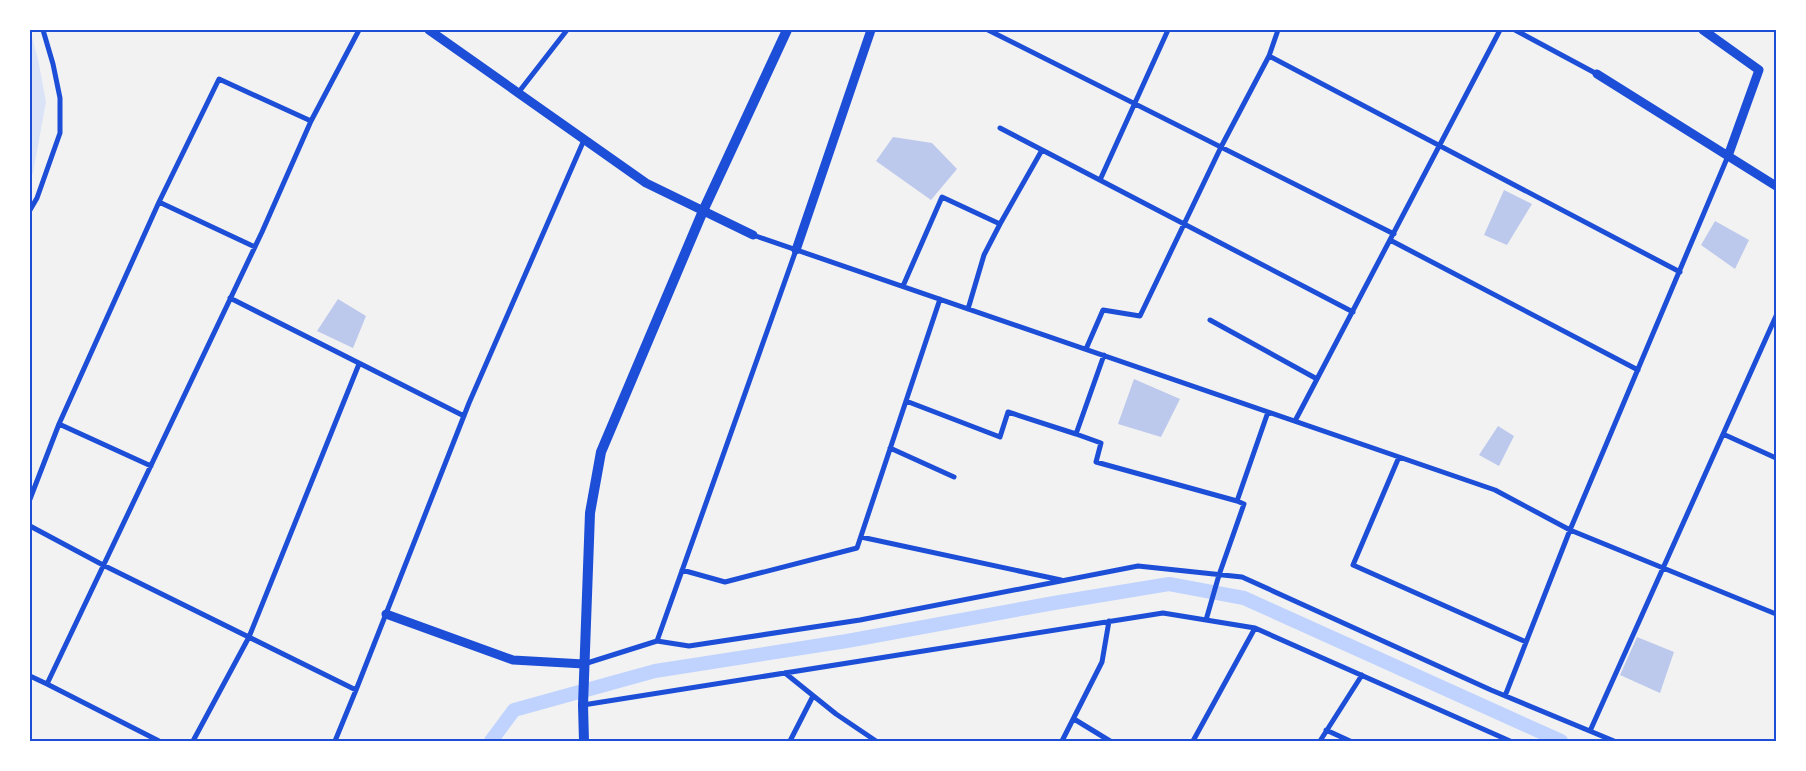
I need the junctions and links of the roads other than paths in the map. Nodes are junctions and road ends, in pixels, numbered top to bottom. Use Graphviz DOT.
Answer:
graph roads {
  1 [pos="42,30"];
  2 [pos="358,30"];
  3 [pos="429,30"];
  4 [pos="567,30"];
  5 [pos="787,30"];
  6 [pos="871,30"];
  7 [pos="988,30"];
  8 [pos="1168,30"];
  9 [pos="1278,30"];
  10 [pos="1500,30"];
  11 [pos="1514,30"];
  12 [pos="1703,30"];
  13 [pos="1269,56"];
  14 [pos="1597,74"];
  15 [pos="518,93"];
  16 [pos="1135,104"];
  17 [pos="311,121"];
  18 [pos="1000,128"];
  19 [pos="584,140"];
  20 [pos="1439,146"];
  21 [pos="1222,147"];
  22 [pos="1042,150"];
  23 [pos="1728,156"];
  24 [pos="1100,180"];
  25 [pos="1776,186"];
  26 [pos="159,202"];
  27 [pos="30,210"];
  28 [pos="703,211"];
  29 [pos="1000,224"];
  30 [pos="1184,224"];
  31 [pos="1394,234"];
  32 [pos="752,235"];
  33 [pos="1390,240"];
  34 [pos="254,247"];
  35 [pos="796,250"];
  36 [pos="1680,272"];
  37 [pos="903,286"];
  38 [pos="230,298"];
  39 [pos="940,299"];
  40 [pos="968,309"];
  41 [pos="1353,312"];
  42 [pos="1776,316"];
  43 [pos="1210,320"];
  44 [pos="1086,349"];
  45 [pos="1104,355"];
  46 [pos="359,364"];
  47 [pos="1638,370"];
  48 [pos="1317,379"];
  49 [pos="906,401"];
  50 [pos="1268,412"];
  51 [pos="464,416"];
  52 [pos="1295,421"];
  53 [pos="59,424"];
  54 [pos="1076,434"];
  55 [pos="1723,434"];
  56 [pos="890,448"];
  57 [pos="1399,457"];
  58 [pos="1776,458"];
  59 [pos="150,466"];
  60 [pos="954,477"];
  61 [pos="30,499"];
  62 [pos="1237,501"];
  63 [pos="30,526"];
  64 [pos="1570,530"];
  65 [pos="861,537"];
  66 [pos="103,565"];
  67 [pos="1663,568"];
  68 [pos="682,570"];
  69 [pos="1219,575"];
  70 [pos="1063,581"];
  71 [pos="386,614"];
  72 [pos="1776,614"];
  73 [pos="1206,620"];
  74 [pos="1109,621"];
  75 [pos="1256,628"];
  76 [pos="249,637"];
  77 [pos="657,641"];
  78 [pos="1526,642"];
  79 [pos="584,664"];
  80 [pos="785,673"];
  81 [pos="1362,675"];
  82 [pos="30,676"];
  83 [pos="47,684"];
  84 [pos="356,690"];
  85 [pos="813,696"];
  86 [pos="1505,696"];
  87 [pos="583,705"];
  88 [pos="1074,719"];
  89 [pos="1326,730"];
  90 [pos="1590,731"];
  91 [pos="159,741"];
  92 [pos="194,741"];
  93 [pos="334,741"];
  94 [pos="584,741"];
  95 [pos="790,741"];
  96 [pos="876,741"];
  97 [pos="1062,741"];
  98 [pos="1110,741"];
  99 [pos="1193,741"];
  100 [pos="1320,741"];
  101 [pos="1350,741"];
  102 [pos="1510,741"];
  103 [pos="1614,741"];
  1 -- 27 [label="street"];
  2 -- 17 [label="street"];
  3 -- 15 [label="street"];
  4 -- 15 [label="street"];
  5 -- 28 [label="main road"];
  6 -- 35 [label="street"];
  7 -- 16 [label="street"];
  8 -- 16 [label="street"];
  9 -- 13 [label="street"];
  10 -- 20 [label="street"];
  11 -- 14 [label="street"];
  12 -- 23 [label="street"];
  13 -- 20 [label="street"];
  13 -- 21 [label="street"];
  14 -- 23 [label="street"];
  15 -- 19 [label="street"];
  16 -- 21 [label="street"];
  16 -- 24 [label="street"];
  17 -- 26 [label="street"];
  17 -- 34 [label="street"];
  18 -- 22 [label="street"];
  19 -- 28 [label="street"];
  19 -- 51 [label="street"];
  20 -- 31 [label="street"];
  20 -- 36 [label="street"];
  21 -- 30 [label="street"];
  21 -- 31 [label="street"];
  22 -- 24 [label="street"];
  22 -- 29 [label="street"];
  23 -- 25 [label="street"];
  23 -- 36 [label="street"];
  24 -- 30 [label="street"];
  26 -- 34 [label="street"];
  26 -- 53 [label="street"];
  28 -- 32 [label="street"];
  28 -- 79 [label="main road"];
  29 -- 37 [label="street"];
  29 -- 40 [label="street"];
  30 -- 41 [label="street"];
  30 -- 44 [label="street"];
  31 -- 33 [label="street"];
  32 -- 35 [label="street"];
  33 -- 41 [label="street"];
  33 -- 47 [label="street"];
  34 -- 38 [label="street"];
  35 -- 37 [label="street"];
  35 -- 68 [label="street"];
  36 -- 47 [label="street"];
  37 -- 39 [label="street"];
  38 -- 46 [label="street"];
  38 -- 59 [label="street"];
  39 -- 40 [label="street"];
  39 -- 49 [label="street"];
  40 -- 44 [label="street"];
  41 -- 48 [label="street"];
  42 -- 55 [label="street"];
  43 -- 48 [label="street"];
  44 -- 45 [label="street"];
  45 -- 50 [label="street"];
  45 -- 54 [label="street"];
  46 -- 51 [label="street"];
  46 -- 76 [label="street"];
  47 -- 64 [label="street"];
  48 -- 52 [label="street"];
  49 -- 54 [label="street"];
  49 -- 56 [label="street"];
  50 -- 52 [label="street"];
  50 -- 62 [label="street"];
  51 -- 71 [label="street"];
  52 -- 57 [label="street"];
  53 -- 59 [label="street"];
  53 -- 61 [label="street"];
  54 -- 62 [label="street"];
  55 -- 58 [label="street"];
  55 -- 67 [label="street"];
  56 -- 60 [label="street"];
  56 -- 65 [label="street"];
  57 -- 64 [label="street"];
  57 -- 78 [label="street"];
  59 -- 66 [label="street"];
  62 -- 69 [label="street"];
  63 -- 66 [label="street"];
  64 -- 67 [label="street"];
  64 -- 78 [label="street"];
  65 -- 68 [label="street"];
  65 -- 70 [label="street"];
  66 -- 76 [label="street"];
  66 -- 83 [label="street"];
  67 -- 72 [label="street"];
  67 -- 90 [label="street"];
  68 -- 77 [label="street"];
  69 -- 70 [label="street"];
  69 -- 73 [label="street"];
  69 -- 86 [label="street"];
  70 -- 77 [label="street"];
  71 -- 79 [label="street"];
  71 -- 84 [label="street"];
  73 -- 74 [label="street"];
  73 -- 75 [label="street"];
  74 -- 80 [label="street"];
  74 -- 88 [label="street"];
  75 -- 81 [label="street"];
  75 -- 99 [label="street"];
  76 -- 84 [label="street"];
  76 -- 92 [label="street"];
  77 -- 79 [label="street"];
  78 -- 86 [label="street"];
  79 -- 87 [label="main road"];
  80 -- 85 [label="street"];
  80 -- 87 [label="street"];
  81 -- 89 [label="street"];
  81 -- 102 [label="street"];
  82 -- 83 [label="street"];
  83 -- 91 [label="street"];
  84 -- 93 [label="street"];
  85 -- 95 [label="street"];
  85 -- 96 [label="street"];
  86 -- 90 [label="street"];
  87 -- 94 [label="main road"];
  88 -- 97 [label="street"];
  88 -- 98 [label="street"];
  89 -- 100 [label="street"];
  89 -- 101 [label="street"];
  90 -- 103 [label="street"];
}
